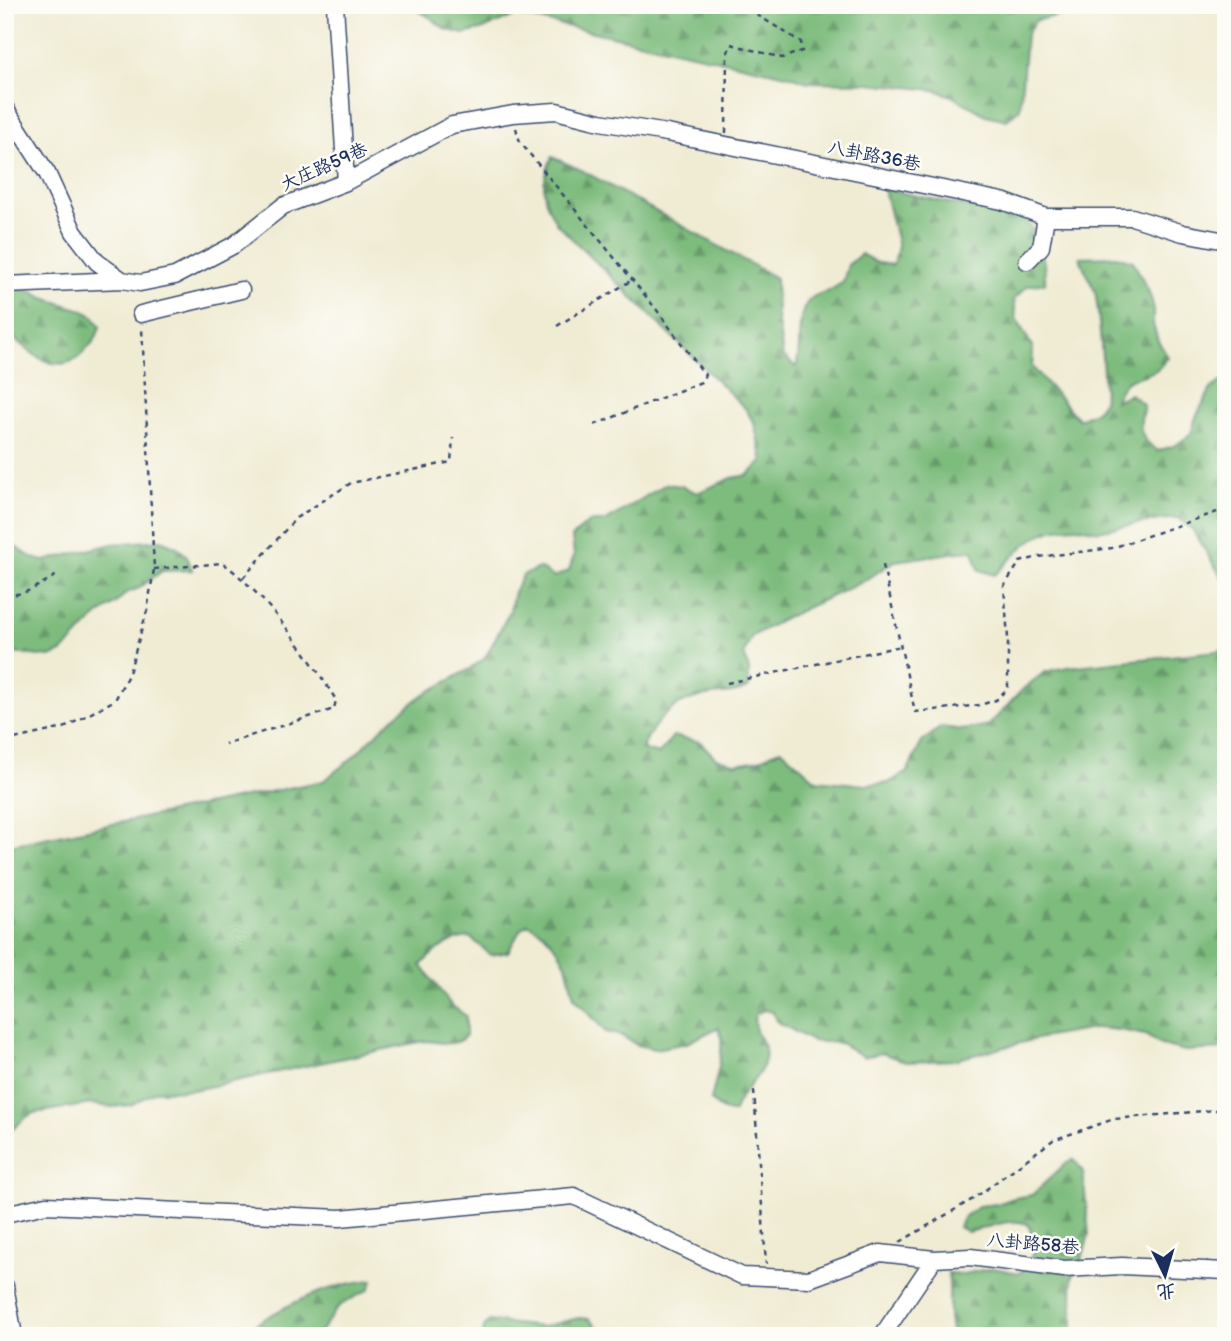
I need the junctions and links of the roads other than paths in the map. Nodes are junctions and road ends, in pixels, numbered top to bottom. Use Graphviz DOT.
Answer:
graph roads {
  1 [pos="335,5"];
  2 [pos="5,108"];
  3 [pos="513,114"];
  4 [pos="346,182"];
  5 [pos="1046,217"];
  6 [pos="1226,241"];
  7 [pos="1027,261"];
  8 [pos="122,281"];
  9 [pos="5,285"];
  10 [pos="241,290"];
  11 [pos="141,314"];
  12 [pos="5,1214"];
  13 [pos="934,1259"];
  14 [pos="1226,1271"];
  15 [pos="5,1286"];
  16 [pos="15,1336"];
  17 [pos="882,1336"];
  1 -- 4 [label="street"];
  2 -- 8 [label="street"];
  3 -- 4 [label="street, 大庄路59巷"];
  3 -- 5 [label="street, 八卦路36巷"];
  4 -- 8 [label="street, 大庄路59巷"];
  5 -- 6 [label="street, 八卦路36巷"];
  5 -- 7 [label="street"];
  8 -- 9 [label="street, 大庄路59巷"];
  10 -- 11 [label="street"];
  12 -- 13 [label="street, 八卦路58巷"];
  13 -- 14 [label="street, 八卦路58巷"];
  13 -- 17 [label="street"];
  15 -- 16 [label="street"];
}
